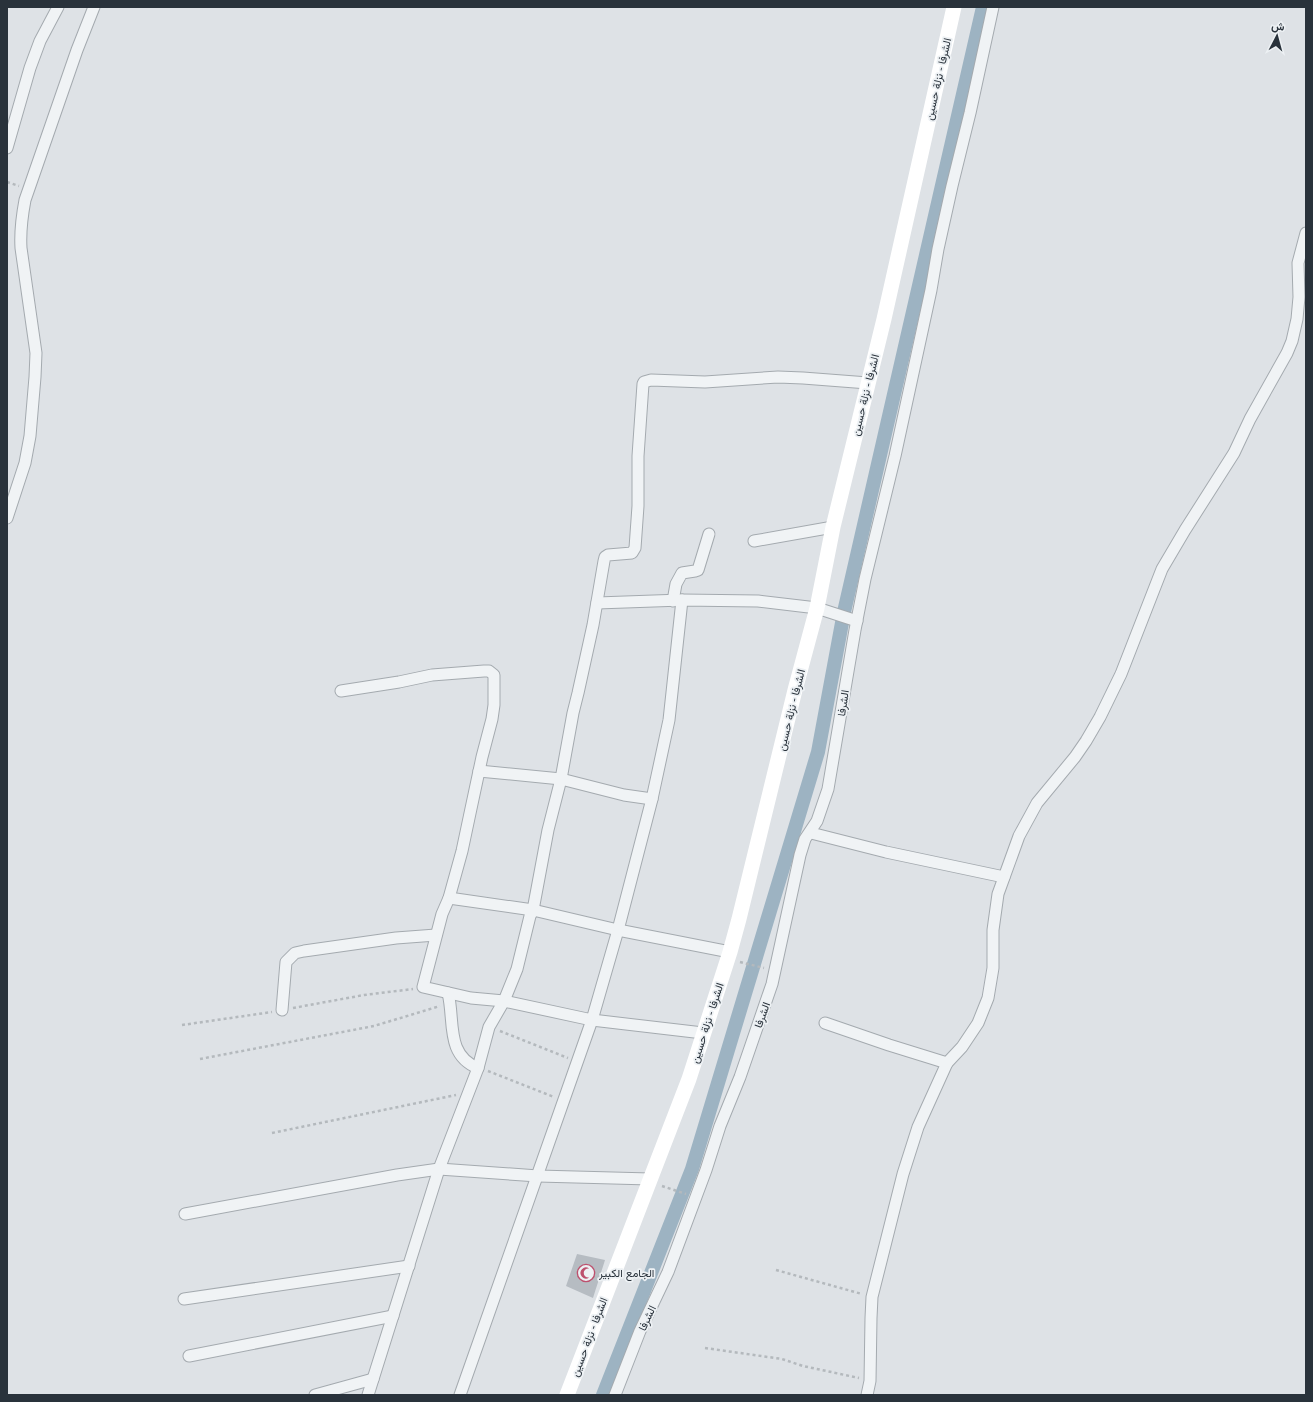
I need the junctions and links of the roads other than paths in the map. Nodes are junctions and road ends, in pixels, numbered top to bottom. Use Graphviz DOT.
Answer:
graph roads {
  1 [pos="58,7"];
  2 [pos="94,7"];
  3 [pos="954,7"];
  4 [pos="993,7"];
  5 [pos="7,148"];
  6 [pos="1306,234"];
  7 [pos="868,382"];
  8 [pos="7,518"];
  9 [pos="833,527"];
  10 [pos="709,534"];
  11 [pos="754,540"];
  12 [pos="678,601"];
  13 [pos="597,603"];
  14 [pos="817,608"];
  15 [pos="854,620"];
  16 [pos="340,692"];
  17 [pos="479,771"];
  18 [pos="561,779"];
  19 [pos="652,799"];
  20 [pos="810,833"];
  21 [pos="1004,876"];
  22 [pos="449,898"];
  23 [pos="534,910"];
  24 [pos="618,930"];
  25 [pos="436,935"];
  26 [pos="730,952"];
  27 [pos="449,998"];
  28 [pos="504,1001"];
  29 [pos="282,1010"];
  30 [pos="592,1020"];
  31 [pos="825,1023"];
  32 [pos="703,1033"];
  33 [pos="947,1063"];
  34 [pos="478,1068"];
  35 [pos="439,1170"];
  36 [pos="538,1176"];
  37 [pos="650,1179"];
  38 [pos="185,1214"];
  39 [pos="409,1266"];
  40 [pos="184,1299"];
  41 [pos="393,1316"];
  42 [pos="189,1356"];
  43 [pos="373,1379"];
  44 [pos="315,1395"];
  45 [pos="368,1395"];
  46 [pos="460,1395"];
  47 [pos="567,1395"];
  48 [pos="615,1395"];
  49 [pos="867,1395"];
  1 -- 5 [label="street"];
  2 -- 8 [label="street"];
  3 -- 7 [label="street, الشرفا - نزلة حسين"];
  4 -- 15 [label="street, الشرفا"];
  6 -- 21 [label="street"];
  7 -- 9 [label="street, الشرفا - نزلة حسين"];
  7 -- 13 [label="street"];
  9 -- 11 [label="street"];
  9 -- 14 [label="street, الشرفا - نزلة حسين"];
  10 -- 12 [label="street"];
  12 -- 13 [label="street"];
  12 -- 14 [label="street"];
  12 -- 19 [label="street"];
  13 -- 18 [label="street"];
  14 -- 15 [label="street"];
  14 -- 26 [label="street, الشرفا - نزلة حسين"];
  15 -- 20 [label="street, الشرفا"];
  16 -- 17 [label="street"];
  17 -- 18 [label="street"];
  17 -- 22 [label="street"];
  18 -- 19 [label="street"];
  18 -- 23 [label="street"];
  19 -- 24 [label="street"];
  20 -- 21 [label="street"];
  20 -- 48 [label="street, الشرفا"];
  21 -- 33 [label="street"];
  22 -- 23 [label="street"];
  22 -- 25 [label="street"];
  23 -- 24 [label="street"];
  23 -- 28 [label="street"];
  24 -- 26 [label="street"];
  24 -- 30 [label="street"];
  25 -- 27 [label="street"];
  25 -- 29 [label="street"];
  26 -- 32 [label="street, الشرفا - نزلة حسين"];
  27 -- 28 [label="street"];
  27 -- 34 [label="street"];
  28 -- 30 [label="street"];
  28 -- 34 [label="street"];
  30 -- 32 [label="street"];
  30 -- 36 [label="street"];
  31 -- 33 [label="street"];
  32 -- 37 [label="street, الشرفا - نزلة حسين"];
  33 -- 49 [label="street"];
  34 -- 35 [label="street"];
  35 -- 36 [label="street"];
  35 -- 38 [label="street"];
  35 -- 39 [label="street"];
  36 -- 37 [label="street"];
  36 -- 46 [label="street"];
  37 -- 47 [label="street, الشرفا - نزلة حسين"];
  39 -- 40 [label="street"];
  39 -- 41 [label="street"];
  41 -- 42 [label="street"];
  41 -- 43 [label="street"];
  43 -- 44 [label="street"];
  43 -- 45 [label="street"];
}
